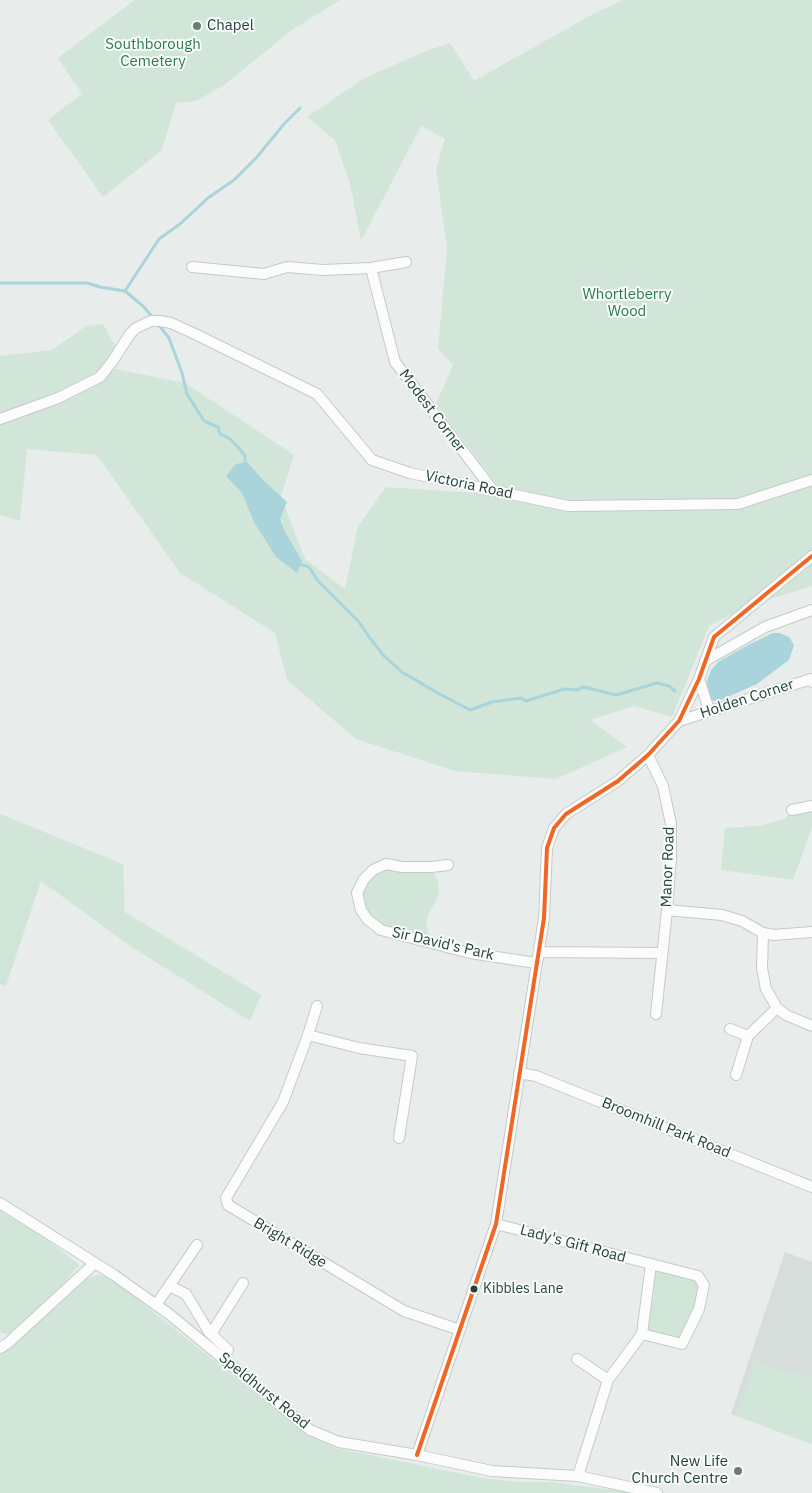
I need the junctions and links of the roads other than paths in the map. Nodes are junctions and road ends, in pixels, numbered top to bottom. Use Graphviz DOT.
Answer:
graph roads {
  1 [pos="406,262"];
  2 [pos="192,267"];
  3 [pos="371,268"];
  4 [pos="0,419"];
  5 [pos="812,480"];
  6 [pos="492,489"];
  7 [pos="812,556"];
  8 [pos="812,610"];
  9 [pos="706,661"];
  10 [pos="699,679"];
  11 [pos="812,682"];
  12 [pos="709,710"];
  13 [pos="680,721"];
  14 [pos="648,754"];
  15 [pos="812,806"];
  16 [pos="792,810"];
  17 [pos="448,865"];
  18 [pos="667,910"];
  19 [pos="812,932"];
  20 [pos="762,933"];
  21 [pos="539,952"];
  22 [pos="662,953"];
  23 [pos="536,963"];
  24 [pos="317,1006"];
  25 [pos="777,1008"];
  26 [pos="656,1014"];
  27 [pos="812,1026"];
  28 [pos="730,1029"];
  29 [pos="308,1035"];
  30 [pos="748,1036"];
  31 [pos="519,1073"];
  32 [pos="736,1075"];
  33 [pos="399,1138"];
  34 [pos="812,1187"];
  35 [pos="0,1203"];
  36 [pos="496,1224"];
  37 [pos="197,1245"];
  38 [pos="95,1263"];
  39 [pos="651,1264"];
  40 [pos="243,1283"];
  41 [pos="169,1286"];
  42 [pos="156,1305"];
  43 [pos="460,1330"];
  44 [pos="211,1334"];
  45 [pos="642,1334"];
  46 [pos="0,1348"];
  47 [pos="228,1350"];
  48 [pos="577,1359"];
  49 [pos="608,1380"];
  50 [pos="417,1455"];
  51 [pos="578,1476"];
  52 [pos="656,1493"];
  1 -- 3 [label="street"];
  2 -- 3 [label="street"];
  3 -- 6 [label="street, Modest Corner"];
  4 -- 6 [label="street, Victoria Road"];
  5 -- 6 [label="street, Victoria Road"];
  7 -- 9 [label="street"];
  8 -- 9 [label="street"];
  9 -- 10 [label="street"];
  10 -- 12 [label="street"];
  10 -- 13 [label="street"];
  11 -- 12 [label="street, Holden Corner"];
  12 -- 13 [label="street, Holden Corner"];
  13 -- 14 [label="street"];
  14 -- 18 [label="street, Manor Road"];
  14 -- 21 [label="street"];
  15 -- 16 [label="street"];
  17 -- 23 [label="street, Sir David's Park"];
  18 -- 20 [label="street"];
  18 -- 22 [label="street, Manor Road"];
  19 -- 20 [label="street"];
  20 -- 25 [label="street"];
  21 -- 22 [label="street"];
  21 -- 23 [label="street"];
  22 -- 26 [label="street, Manor Road"];
  23 -- 31 [label="street"];
  24 -- 29 [label="street, Bright Ridge"];
  25 -- 27 [label="street"];
  25 -- 30 [label="street"];
  28 -- 30 [label="street"];
  29 -- 33 [label="street"];
  29 -- 43 [label="street, Bright Ridge"];
  30 -- 32 [label="street"];
  31 -- 34 [label="street, Broomhill Park Road"];
  31 -- 36 [label="street"];
  35 -- 38 [label="street, Speldhurst Road"];
  36 -- 39 [label="street, Lady's Gift Road"];
  36 -- 43 [label="street"];
  37 -- 41 [label="street"];
  38 -- 42 [label="street, Speldhurst Road"];
  38 -- 46 [label="street"];
  39 -- 45 [label="street"];
  39 -- 45 [label="street, Lady's Gift Road"];
  40 -- 44 [label="street"];
  41 -- 42 [label="street"];
  41 -- 44 [label="street"];
  42 -- 50 [label="street, Speldhurst Road"];
  43 -- 50 [label="street"];
  44 -- 47 [label="street"];
  45 -- 49 [label="street"];
  48 -- 49 [label="street"];
  49 -- 51 [label="street"];
  50 -- 51 [label="street, Speldhurst Road"];
  51 -- 52 [label="street, Speldhurst Road"];
}
